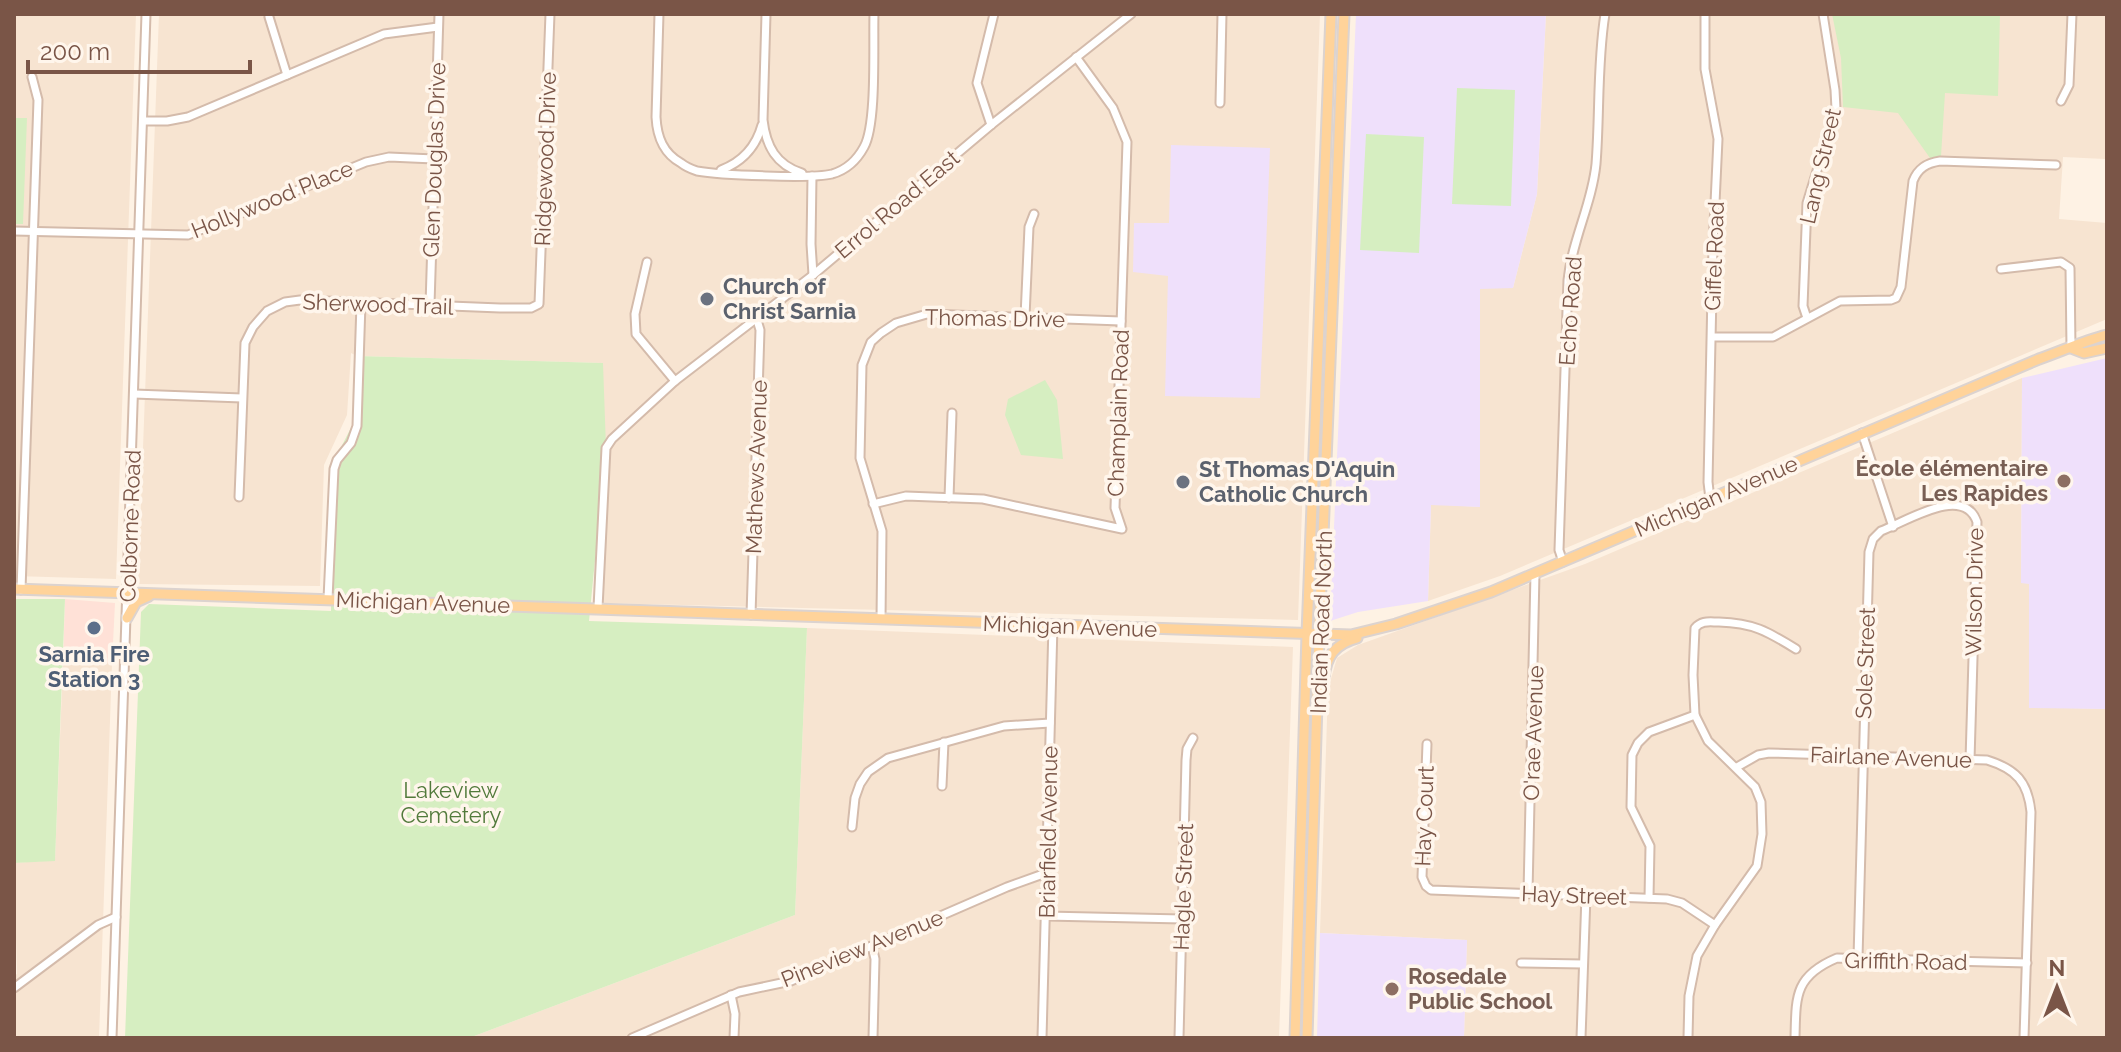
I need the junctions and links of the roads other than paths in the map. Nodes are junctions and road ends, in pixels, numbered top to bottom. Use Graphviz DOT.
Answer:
graph roads {
  1 [pos="146,14"];
  2 [pos="439,14"];
  3 [pos="550,14"];
  4 [pos="659,14"];
  5 [pos="766,14"];
  6 [pos="874,14"];
  7 [pos="994,14"];
  8 [pos="1131,14"];
  9 [pos="1222,14"];
  10 [pos="1331,14"];
  11 [pos="1344,14"];
  12 [pos="1605,14"];
  13 [pos="1705,14"];
  14 [pos="1823,14"];
  15 [pos="2072,14"];
  16 [pos="269,17"];
  17 [pos="438,27"];
  18 [pos="1076,57"];
  19 [pos="287,75"];
  20 [pos="32,77"];
  21 [pos="2061,101"];
  22 [pos="1220,103"];
  23 [pos="763,120"];
  24 [pos="145,121"];
  25 [pos="991,125"];
  26 [pos="434,159"];
  27 [pos="2056,165"];
  28 [pos="711,172"];
  29 [pos="812,176"];
  30 [pos="1034,214"];
  31 [pos="14,231"];
  32 [pos="33,231"];
  33 [pos="140,235"];
  34 [pos="647,262"];
  35 [pos="2001,269"];
  36 [pos="813,275"];
  37 [pos="361,303"];
  38 [pos="539,304"];
  39 [pos="430,305"];
  40 [pos="1025,317"];
  41 [pos="1807,318"];
  42 [pos="757,320"];
  43 [pos="1121,321"];
  44 [pos="2107,335"];
  45 [pos="1712,337"];
  46 [pos="2071,348"];
  47 [pos="2107,348"];
  48 [pos="675,381"];
  49 [pos="134,394"];
  50 [pos="242,398"];
  51 [pos="952,413"];
  52 [pos="1862,433"];
  53 [pos="239,497"];
  54 [pos="949,498"];
  55 [pos="1710,499"];
  56 [pos="873,504"];
  57 [pos="1893,527"];
  58 [pos="1563,562"];
  59 [pos="1535,573"];
  60 [pos="18,590"];
  61 [pos="128,593"];
  62 [pos="153,594"];
  63 [pos="328,599"];
  64 [pos="598,608"];
  65 [pos="751,615"];
  66 [pos="127,618"];
  67 [pos="881,619"];
  68 [pos="1396,624"];
  69 [pos="1053,625"];
  70 [pos="1307,634"];
  71 [pos="1319,635"];
  72 [pos="1796,649"];
  73 [pos="1318,705"];
  74 [pos="1695,715"];
  75 [pos="1050,723"];
  76 [pos="1193,738"];
  77 [pos="944,742"];
  78 [pos="1427,744"];
  79 [pos="1862,756"];
  80 [pos="1970,760"];
  81 [pos="1737,767"];
  82 [pos="942,786"];
  83 [pos="852,827"];
  84 [pos="1046,873"];
  85 [pos="1426,886"];
  86 [pos="1528,893"];
  87 [pos="1586,895"];
  88 [pos="1649,898"];
  89 [pos="1046,916"];
  90 [pos="116,917"];
  91 [pos="1182,919"];
  92 [pos="1715,925"];
  93 [pos="872,946"];
  94 [pos="1858,958"];
  95 [pos="1521,963"];
  96 [pos="2027,963"];
  97 [pos="1583,964"];
  98 [pos="14,988"];
  99 [pos="731,995"];
  100 [pos="112,1038"];
  101 [pos="632,1038"];
  102 [pos="734,1038"];
  103 [pos="873,1038"];
  104 [pos="1042,1038"];
  105 [pos="1179,1038"];
  106 [pos="1295,1038"];
  107 [pos="1307,1038"];
  108 [pos="1581,1038"];
  109 [pos="1688,1038"];
  110 [pos="1795,1038"];
  111 [pos="2024,1038"];
  1 -- 24 [label="street, Colborne Road"];
  2 -- 17 [label="street, Glen Douglas Drive"];
  3 -- 38 [label="street, Ridgewood Drive"];
  4 -- 28 [label="street"];
  5 -- 23 [label="street"];
  6 -- 29 [label="street"];
  7 -- 25 [label="street"];
  8 -- 18 [label="street, Errol Road East"];
  9 -- 22 [label="street"];
  10 -- 70 [label="main road, Indian Road North"];
  11 -- 71 [label="main road, Indian Road North"];
  12 -- 58 [label="street, Echo Road"];
  13 -- 45 [label="street, Giffel Road"];
  14 -- 41 [label="street, Lang Street"];
  15 -- 21 [label="street"];
  16 -- 19 [label="street"];
  17 -- 19 [label="street"];
  17 -- 26 [label="street, Glen Douglas Drive"];
  18 -- 25 [label="street, Errol Road East"];
  18 -- 43 [label="street, Champlain Road"];
  19 -- 24 [label="street"];
  20 -- 32 [label="street"];
  23 -- 28 [label="street"];
  23 -- 29 [label="street"];
  24 -- 33 [label="street, Colborne Road"];
  25 -- 36 [label="street, Errol Road East"];
  26 -- 33 [label="street, Hollywood Place"];
  26 -- 39 [label="street, Glen Douglas Drive"];
  27 -- 41 [label="street"];
  28 -- 29 [label="street"];
  29 -- 36 [label="street"];
  30 -- 40 [label="street"];
  31 -- 32 [label="street, Hollywood Place"];
  32 -- 33 [label="street, Hollywood Place"];
  32 -- 60 [label="street"];
  33 -- 49 [label="street, Colborne Road"];
  34 -- 48 [label="street"];
  35 -- 46 [label="street"];
  36 -- 42 [label="street, Errol Road East"];
  37 -- 39 [label="street, Sherwood Trail"];
  37 -- 50 [label="street, Sherwood Trail"];
  37 -- 63 [label="street"];
  38 -- 39 [label="street, Sherwood Trail"];
  40 -- 43 [label="street, Thomas Drive"];
  40 -- 56 [label="street, Thomas Drive"];
  41 -- 45 [label="street"];
  42 -- 48 [label="street, Errol Road East"];
  42 -- 65 [label="street, Mathews Avenue"];
  43 -- 54 [label="street, Champlain Road"];
  44 -- 46 [label="main road, Michigan Avenue"];
  45 -- 55 [label="street, Giffel Road"];
  46 -- 47 [label="main road, Michigan Avenue"];
  46 -- 52 [label="main road, Michigan Avenue"];
  48 -- 64 [label="street, Errol Road East"];
  49 -- 50 [label="street"];
  49 -- 61 [label="street, Colborne Road"];
  50 -- 53 [label="street, Sherwood Trail"];
  51 -- 54 [label="street"];
  52 -- 55 [label="main road, Michigan Avenue"];
  52 -- 57 [label="street"];
  54 -- 56 [label="street, Champlain Road"];
  55 -- 58 [label="main road, Michigan Avenue"];
  56 -- 67 [label="street, Thomas Drive"];
  57 -- 79 [label="street, Sole Street"];
  57 -- 80 [label="street, Wilson Drive"];
  58 -- 59 [label="main road, Michigan Avenue"];
  59 -- 68 [label="main road, Michigan Avenue"];
  59 -- 86 [label="street, O'rae Avenue"];
  60 -- 61 [label="main road, Michigan Avenue"];
  61 -- 62 [label="main road, Michigan Avenue"];
  61 -- 66 [label="street, Colborne Road"];
  62 -- 63 [label="main road, Michigan Avenue"];
  62 -- 66 [label="main road"];
  63 -- 64 [label="main road, Michigan Avenue"];
  64 -- 65 [label="main road, Michigan Avenue"];
  65 -- 67 [label="main road, Michigan Avenue"];
  66 -- 90 [label="street, Colborne Road"];
  67 -- 69 [label="main road, Michigan Avenue"];
  68 -- 71 [label="main road, Michigan Avenue"];
  68 -- 73 [label="main road"];
  69 -- 70 [label="main road, Michigan Avenue"];
  69 -- 75 [label="street, Briarfield Avenue"];
  70 -- 71 [label="main road, Michigan Avenue"];
  70 -- 106 [label="main road, Indian Road North"];
  71 -- 73 [label="main road, Indian Road North"];
  72 -- 74 [label="street"];
  73 -- 107 [label="main road, Indian Road North"];
  74 -- 81 [label="street"];
  74 -- 88 [label="street"];
  75 -- 77 [label="street"];
  75 -- 84 [label="street, Briarfield Avenue"];
  76 -- 91 [label="street, Hagle Street"];
  77 -- 82 [label="street"];
  77 -- 83 [label="street"];
  78 -- 85 [label="street, Hay Court"];
  79 -- 80 [label="street, Fairlane Avenue"];
  79 -- 81 [label="street, Fairlane Avenue"];
  79 -- 94 [label="street, Sole Street"];
  80 -- 96 [label="street, Fairlane Avenue"];
  81 -- 92 [label="street"];
  84 -- 89 [label="street, Briarfield Avenue"];
  84 -- 93 [label="street, Pineview Avenue"];
  85 -- 86 [label="street, Hay Street"];
  86 -- 87 [label="street, Hay Street"];
  87 -- 88 [label="street, Hay Street"];
  87 -- 97 [label="street"];
  88 -- 92 [label="street, Hay Street"];
  89 -- 91 [label="street"];
  89 -- 104 [label="street, Briarfield Avenue"];
  90 -- 98 [label="street"];
  90 -- 100 [label="street, Colborne Road"];
  91 -- 105 [label="street, Hagle Street"];
  92 -- 109 [label="street"];
  93 -- 99 [label="street, Pineview Avenue"];
  93 -- 103 [label="street"];
  94 -- 96 [label="street, Griffith Road"];
  94 -- 110 [label="street, Griffith Road"];
  95 -- 97 [label="street"];
  96 -- 111 [label="street, Fairlane Avenue"];
  97 -- 108 [label="street"];
  99 -- 101 [label="street, Pineview Avenue"];
  99 -- 102 [label="street"];
}
